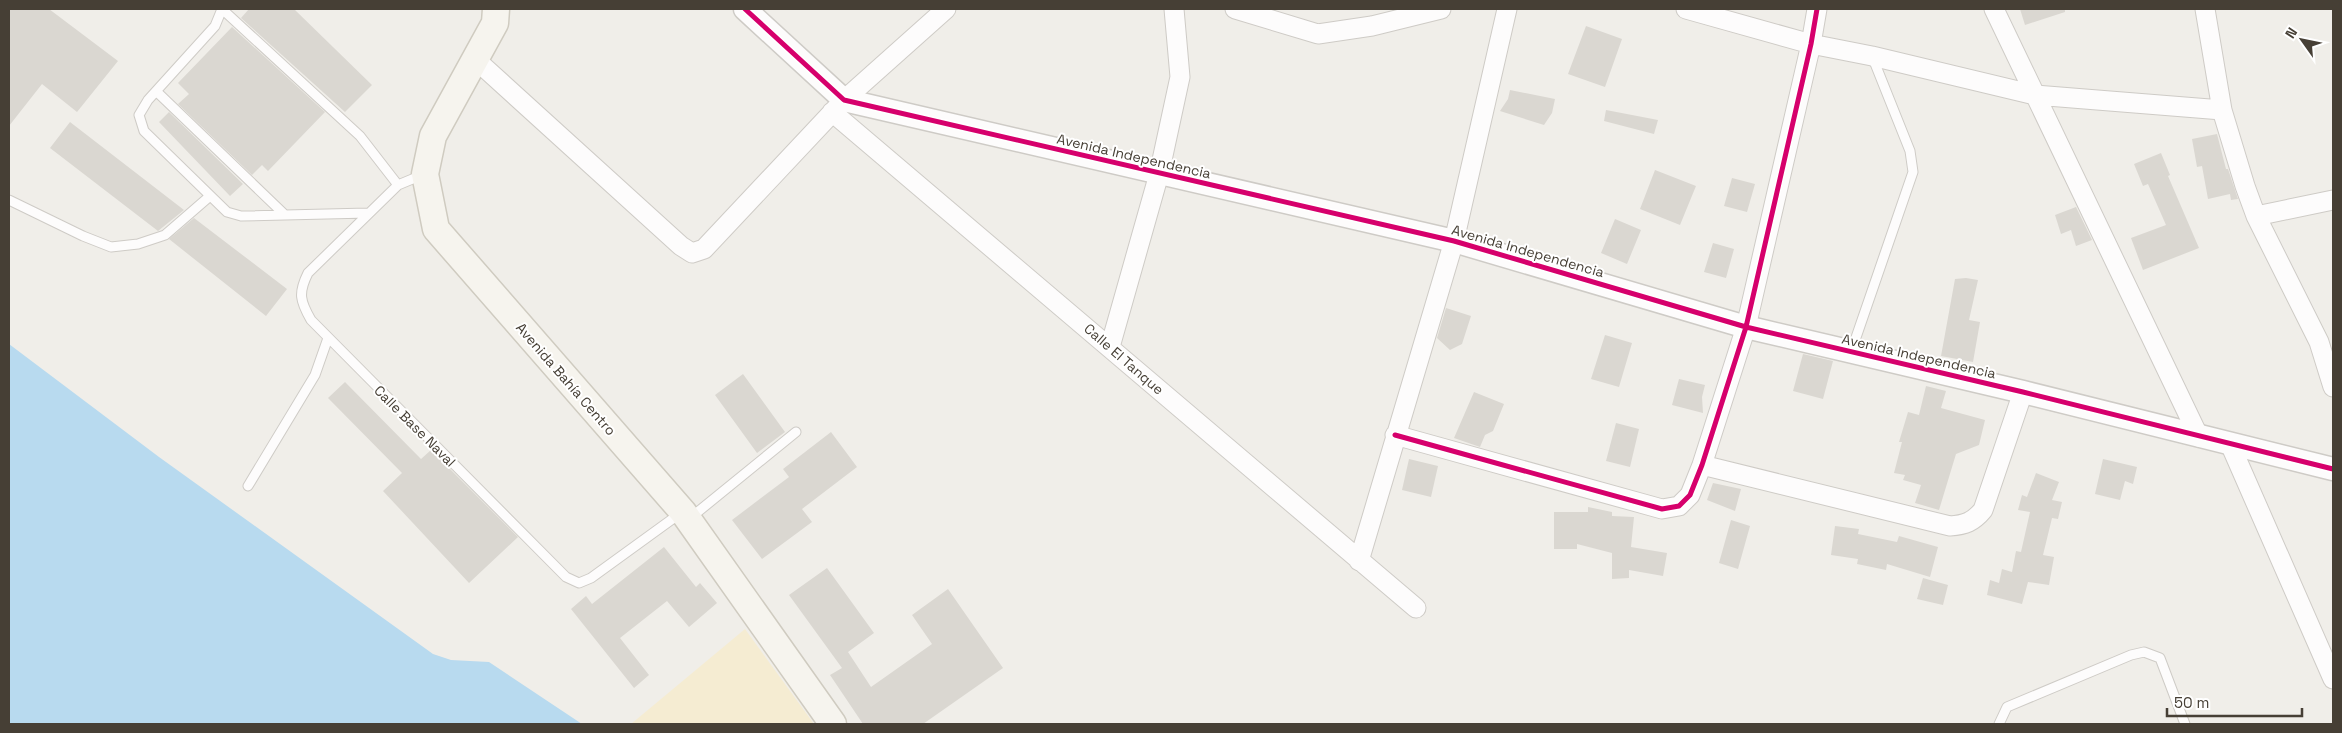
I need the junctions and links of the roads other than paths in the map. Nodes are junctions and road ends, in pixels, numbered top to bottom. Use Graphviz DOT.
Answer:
graph roads {
  1 [pos="222,9"];
  2 [pos="496,9"];
  3 [pos="745,9"];
  4 [pos="946,9"];
  5 [pos="1174,9"];
  6 [pos="1235,9"];
  7 [pos="1441,9"];
  8 [pos="1506,9"];
  9 [pos="1686,9"];
  10 [pos="1817,9"];
  11 [pos="1994,9"];
  12 [pos="2205,9"];
  13 [pos="1811,44"];
  14 [pos="1872,56"];
  15 [pos="475,59"];
  16 [pos="156,91"];
  17 [pos="2035,95"];
  18 [pos="838,106"];
  19 [pos="2222,110"];
  20 [pos="425,174"];
  21 [pos="1159,174"];
  22 [pos="398,185"];
  23 [pos="210,196"];
  24 [pos="9,200"];
  25 [pos="2333,200"];
  26 [pos="368,213"];
  27 [pos="284,214"];
  28 [pos="2256,216"];
  29 [pos="1454,240"];
  30 [pos="1746,327"];
  31 [pos="328,338"];
  32 [pos="1110,347"];
  33 [pos="1851,352"];
  34 [pos="2333,387"];
  35 [pos="2023,392"];
  36 [pos="796,432"];
  37 [pos="1396,435"];
  38 [pos="2199,437"];
  39 [pos="2230,444"];
  40 [pos="1702,465"];
  41 [pos="2333,469"];
  42 [pos="248,486"];
  43 [pos="686,516"];
  44 [pos="1359,561"];
  45 [pos="1416,608"];
  46 [pos="2333,679"];
  47 [pos="833,724"];
  48 [pos="1999,724"];
  49 [pos="2185,724"];
  1 -- 16 [label="lane"];
  1 -- 22 [label="lane"];
  2 -- 15 [label="main road, Avenida Bahía Centro"];
  3 -- 18 [label="street, Avenida Independencia"];
  4 -- 18 [label="street"];
  5 -- 21 [label="street"];
  6 -- 7 [label="street"];
  8 -- 29 [label="street"];
  9 -- 13 [label="street"];
  10 -- 13 [label="street"];
  11 -- 17 [label="street"];
  12 -- 19 [label="street"];
  13 -- 14 [label="street"];
  13 -- 30 [label="street"];
  14 -- 17 [label="street"];
  14 -- 33 [label="lane"];
  15 -- 18 [label="street"];
  15 -- 20 [label="main road, Avenida Bahía Centro"];
  16 -- 23 [label="lane"];
  16 -- 27 [label="lane"];
  17 -- 19 [label="street"];
  17 -- 38 [label="street"];
  18 -- 21 [label="street, Avenida Independencia"];
  18 -- 32 [label="street, Calle El Tanque"];
  19 -- 28 [label="street"];
  20 -- 22 [label="lane, Calle Base Naval"];
  20 -- 43 [label="main road, Avenida Bahía Centro"];
  21 -- 29 [label="street, Avenida Independencia"];
  21 -- 32 [label="street"];
  22 -- 26 [label="lane, Calle Base Naval"];
  23 -- 24 [label="lane"];
  23 -- 27 [label="lane"];
  25 -- 28 [label="street"];
  26 -- 27 [label="lane"];
  26 -- 31 [label="lane, Calle Base Naval"];
  28 -- 34 [label="street"];
  29 -- 30 [label="street, Avenida Independencia"];
  29 -- 37 [label="street"];
  30 -- 33 [label="street, Avenida Independencia"];
  30 -- 40 [label="street"];
  31 -- 42 [label="lane"];
  31 -- 43 [label="lane, Calle Base Naval"];
  32 -- 44 [label="street, Calle El Tanque"];
  33 -- 35 [label="street, Avenida Independencia"];
  35 -- 38 [label="street, Avenida Independencia"];
  35 -- 40 [label="street"];
  36 -- 43 [label="lane, Calle Base Naval"];
  37 -- 40 [label="street"];
  37 -- 44 [label="street"];
  38 -- 39 [label="street, Avenida Independencia"];
  39 -- 41 [label="street, Avenida Independencia"];
  39 -- 46 [label="street"];
  43 -- 47 [label="main road, Avenida Bahía Centro"];
  44 -- 45 [label="street, Calle El Tanque"];
  48 -- 49 [label="lane"];
}
